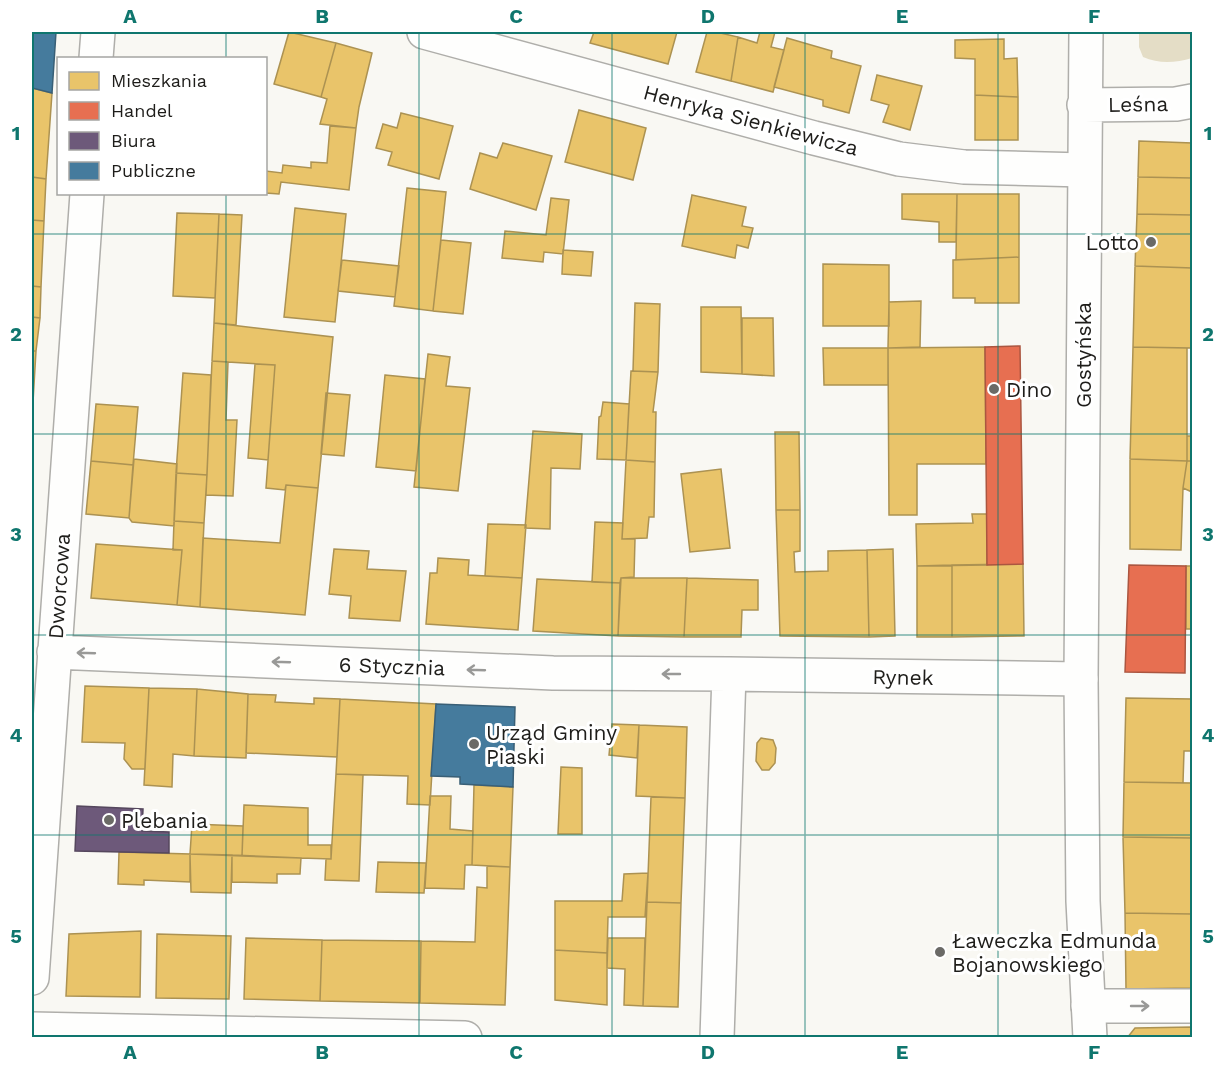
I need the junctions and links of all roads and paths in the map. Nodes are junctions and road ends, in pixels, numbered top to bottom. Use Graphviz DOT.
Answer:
graph roads {
  1 [pos="98,32"];
  2 [pos="424,32"];
  3 [pos="1086,32"];
  4 [pos="96,57"];
  5 [pos="1192,101"];
  6 [pos="1084,105"];
  7 [pos="1084,170"];
  8 [pos="87,195"];
  9 [pos="54,652"];
  10 [pos="729,674"];
  11 [pos="1081,679"];
  12 [pos="32,978"];
  13 [pos="1192,1006"];
  14 [pos="1089,1022"];
  15 [pos="32,1029"];
  16 [pos="465,1038"];
  17 [pos="717,1038"];
  1 -- 4 [label="street"];
  2 -- 7 [label="street, Henryka Sienkiewicza"];
  3 -- 6 [label="street, Gostyńska"];
  5 -- 6 [label="street, Leśna"];
  6 -- 7 [label="street, Gostyńska"];
  7 -- 11 [label="street, Gostyńska"];
  8 -- 9 [label="street, Dworcowa"];
  10 -- 9 [label="street, 6 Stycznia, one-way"];
  9 -- 12 [label="street, Dworcowa"];
  10 -- 11 [label="street, Rynek"];
  10 -- 17 [label="street"];
  11 -- 14 [label="street"];
  14 -- 13 [label="street, one-way"];
  15 -- 16 [label="street"];
}
